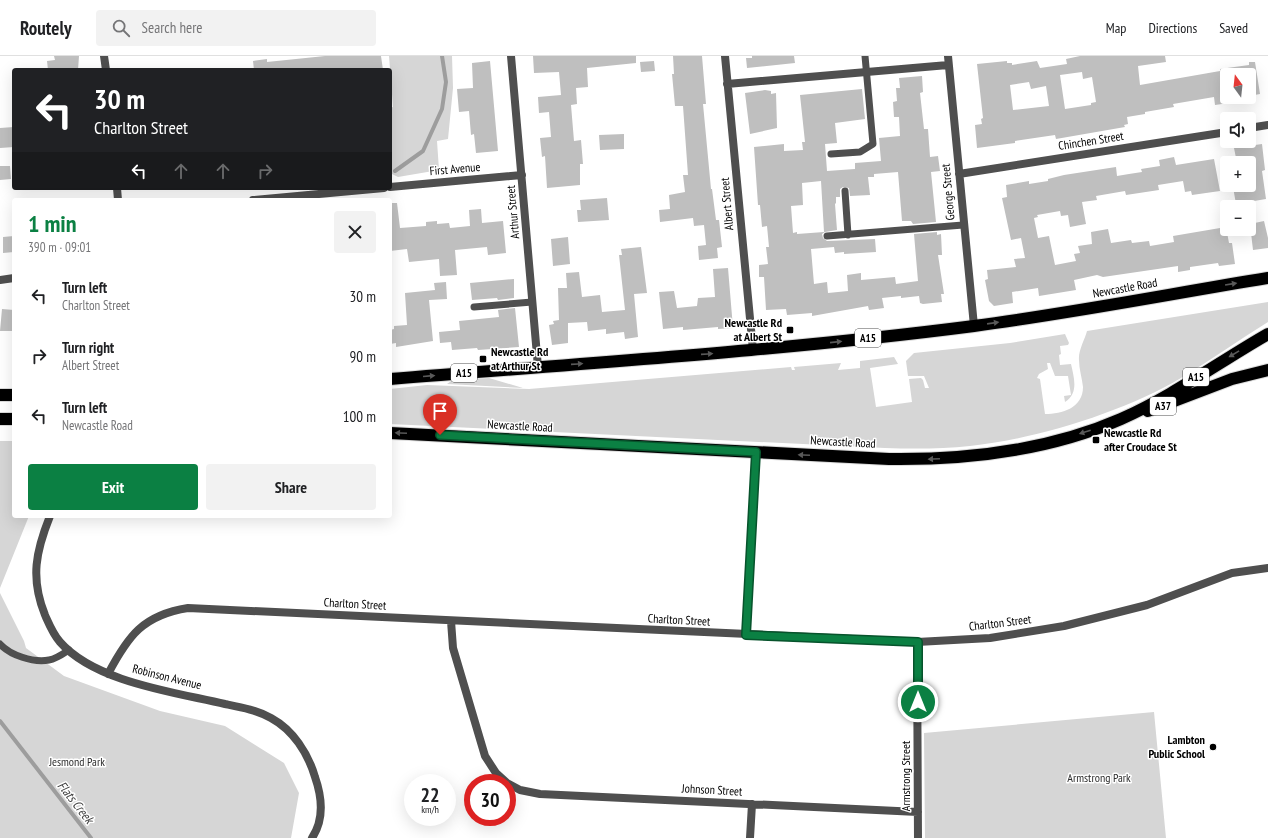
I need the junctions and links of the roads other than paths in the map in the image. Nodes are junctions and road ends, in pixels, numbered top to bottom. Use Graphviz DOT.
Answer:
graph roads {
  1 [pos="104,56"];
  2 [pos="512,56"];
  3 [pos="725,56"];
  4 [pos="865,56"];
  5 [pos="948,56"];
  6 [pos="948,65"];
  7 [pos="106,68"];
  8 [pos="866,72"];
  9 [pos="727,84"];
  10 [pos="1268,125"];
  11 [pos="1256,127"];
  12 [pos="1220,133"];
  13 [pos="831,154"];
  14 [pos="958,174"];
  15 [pos="522,175"];
  16 [pos="392,187"];
  17 [pos="362,190"];
  18 [pos="845,191"];
  19 [pos="275,198"];
  20 [pos="963,225"];
  21 [pos="848,235"];
  22 [pos="827,236"];
  23 [pos="12,278"];
  24 [pos="1268,278"];
  25 [pos="0,280"];
  26 [pos="532,302"];
  27 [pos="474,307"];
  28 [pos="974,326"];
  29 [pos="1268,334"];
  30 [pos="753,350"];
  31 [pos="538,367"];
  32 [pos="1268,370"];
  33 [pos="392,379"];
  34 [pos="0,395"];
  35 [pos="12,395"];
  36 [pos="0,419"];
  37 [pos="12,419"];
  38 [pos="1122,419"];
  39 [pos="392,433"];
  40 [pos="756,452"];
  41 [pos="49,518"];
  42 [pos="1268,568"];
  43 [pos="451,621"];
  44 [pos="746,635"];
  45 [pos="918,642"];
  46 [pos="0,644"];
  47 [pos="68,650"];
  48 [pos="108,674"];
  49 [pos="497,774"];
  50 [pos="516,788"];
  51 [pos="752,804"];
  52 [pos="918,812"];
  53 [pos="314,835"];
  54 [pos="323,838"];
  55 [pos="750,838"];
  56 [pos="918,838"];
  1 -- 7 [label="street"];
  2 -- 15 [label="street, Arthur Street"];
  3 -- 9 [label="street, Albert Street"];
  4 -- 8 [label="lane"];
  5 -- 6 [label="street, George Street"];
  6 -- 8 [label="street"];
  6 -- 14 [label="street, George Street"];
  8 -- 9 [label="street"];
  8 -- 13 [label="lane"];
  9 -- 30 [label="street, Albert Street"];
  10 -- 11 [label="street"];
  12 -- 14 [label="street, Chinchen Street"];
  14 -- 20 [label="street, George Street"];
  15 -- 16 [label="street, First Avenue"];
  15 -- 26 [label="street, Arthur Street"];
  17 -- 19 [label="street"];
  18 -- 21 [label="lane"];
  20 -- 21 [label="lane"];
  20 -- 28 [label="street, George Street"];
  21 -- 22 [label="lane"];
  23 -- 25 [label="street"];
  28 -- 24 [label="highway, Newcastle Road / A15, one-way"];
  26 -- 27 [label="lane"];
  26 -- 31 [label="street, Arthur Street"];
  30 -- 28 [label="highway, Newcastle Road / A15, one-way"];
  29 -- 38 [label="highway, Newcastle Road / A15, one-way"];
  31 -- 30 [label="highway, Newcastle Road / A15, one-way"];
  33 -- 31 [label="highway, Newcastle Road / A15, one-way"];
  32 -- 38 [label="highway, A37"];
  34 -- 35 [label="highway"];
  36 -- 37 [label="highway"];
  38 -- 40 [label="highway, Newcastle Road / A15, one-way"];
  40 -- 39 [label="highway, Newcastle Road / A15, one-way"];
  40 -- 44 [label="street"];
  41 -- 47 [label="street, Robinson Avenue"];
  42 -- 45 [label="street, Charlton Street"];
  43 -- 44 [label="street, Charlton Street"];
  43 -- 48 [label="street, Charlton Street"];
  43 -- 49 [label="street, Johnson Street"];
  44 -- 45 [label="street, Charlton Street"];
  45 -- 52 [label="street, Armstrong Street"];
  46 -- 47 [label="lane"];
  47 -- 48 [label="street, Robinson Avenue"];
  48 -- 53 [label="street, Robinson Avenue"];
  50 -- 51 [label="street, Johnson Street"];
  51 -- 52 [label="street, Johnson Street"];
  51 -- 55 [label="street"];
  52 -- 56 [label="street, Armstrong Street"];
  53 -- 54 [label="street"];
}
